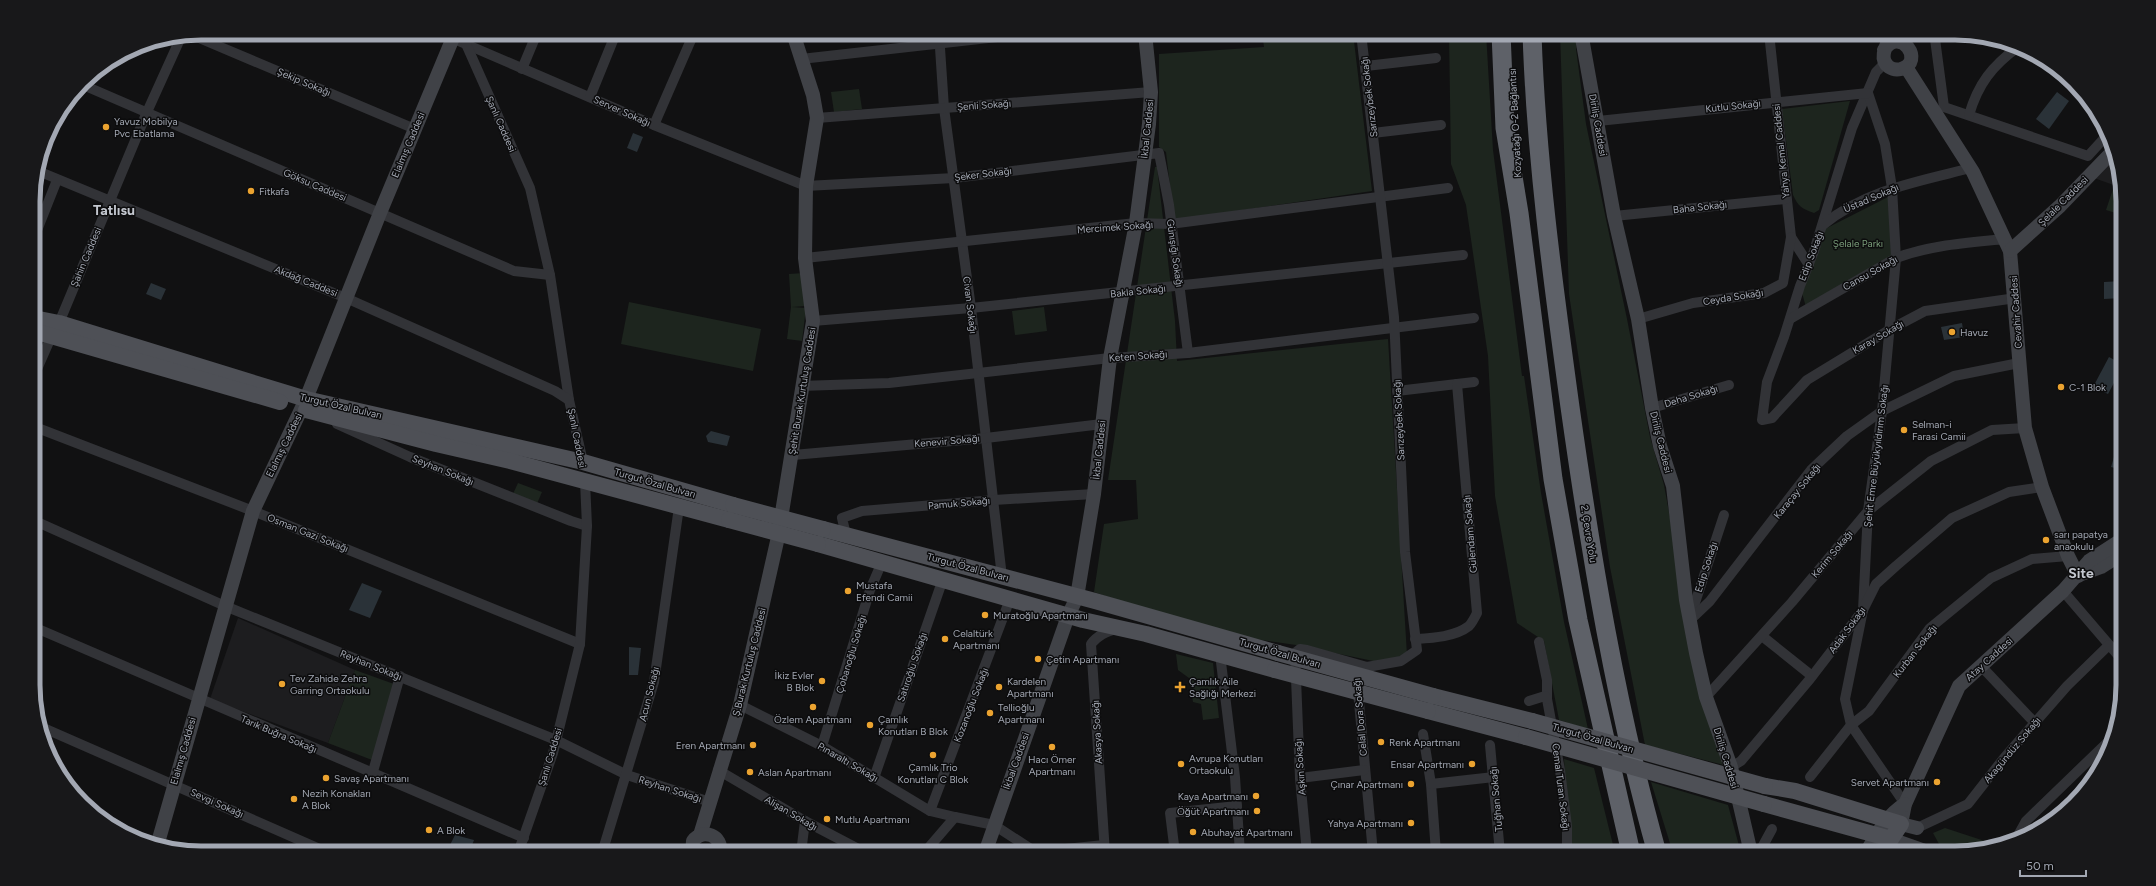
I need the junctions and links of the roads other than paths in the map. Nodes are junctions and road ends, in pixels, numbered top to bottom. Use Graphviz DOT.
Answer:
graph roads {
  1 [pos="204,40"];
  2 [pos="454,40"];
  3 [pos="461,40"];
  4 [pos="534,40"];
  5 [pos="613,40"];
  6 [pos="691,40"];
  7 [pos="795,40"];
  8 [pos="926,40"];
  9 [pos="939,40"];
  10 [pos="1146,40"];
  11 [pos="1362,40"];
  12 [pos="1501,40"];
  13 [pos="1511,40"];
  14 [pos="1532,40"];
  15 [pos="1544,40"];
  16 [pos="1582,40"];
  17 [pos="1770,40"];
  18 [pos="1890,40"];
  19 [pos="1906,40"];
  20 [pos="1910,40"];
  21 [pos="1935,40"];
  22 [pos="179,41"];
  23 [pos="467,46"];
  24 [pos="2013,51"];
  25 [pos="1885,57"];
  26 [pos="1436,58"];
  27 [pos="801,59"];
  28 [pos="1366,66"];
  29 [pos="1906,67"];
  30 [pos="522,69"];
  31 [pos="87,87"];
  32 [pos="1151,92"];
  33 [pos="1868,92"];
  34 [pos="590,97"];
  35 [pos="1776,101"];
  36 [pos="944,108"];
  37 [pos="147,112"];
  38 [pos="1969,115"];
  39 [pos="817,118"];
  40 [pos="1598,121"];
  41 [pos="654,125"];
  42 [pos="1440,126"];
  43 [pos="415,129"];
  44 [pos="1373,133"];
  45 [pos="2103,139"];
  46 [pos="1159,153"];
  47 [pos="1144,154"];
  48 [pos="2109,155"];
  49 [pos="1971,168"];
  50 [pos="42,173"];
  51 [pos="954,178"];
  52 [pos="58,180"];
  53 [pos="806,186"];
  54 [pos="1448,188"];
  55 [pos="1892,188"];
  56 [pos="1379,196"];
  57 [pos="1786,199"];
  58 [pos="110,201"];
  59 [pos="1546,211"];
  60 [pos="380,213"];
  61 [pos="1519,213"];
  62 [pos="1614,216"];
  63 [pos="1136,223"];
  64 [pos="40,224"];
  65 [pos="1170,224"];
  66 [pos="1823,226"];
  67 [pos="1791,238"];
  68 [pos="962,242"];
  69 [pos="2008,245"];
  70 [pos="1463,254"];
  71 [pos="805,258"];
  72 [pos="1896,258"];
  73 [pos="1387,264"];
  74 [pos="1809,265"];
  75 [pos="550,276"];
  76 [pos="1180,287"];
  77 [pos="1122,292"];
  78 [pos="346,298"];
  79 [pos="2016,298"];
  80 [pos="971,308"];
  81 [pos="1474,318"];
  82 [pos="1638,319"];
  83 [pos="1790,319"];
  84 [pos="813,320"];
  85 [pos="40,321"];
  86 [pos="1395,328"];
  87 [pos="56,329"];
  88 [pos="40,330"];
  89 [pos="1889,330"];
  90 [pos="1188,353"];
  91 [pos="1110,358"];
  92 [pos="40,363"];
  93 [pos="2019,363"];
  94 [pos="978,373"];
  95 [pos="1474,382"];
  96 [pos="1457,384"];
  97 [pos="1728,385"];
  98 [pos="801,386"];
  99 [pos="1397,391"];
  100 [pos="569,400"];
  101 [pos="304,404"];
  102 [pos="1652,408"];
  103 [pos="1882,411"];
  104 [pos="1762,420"];
  105 [pos="1102,424"];
  106 [pos="2025,428"];
  107 [pos="40,429"];
  108 [pos="986,438"];
  109 [pos="792,455"];
  110 [pos="583,462"];
  111 [pos="585,482"];
  112 [pos="2042,487"];
  113 [pos="1094,494"];
  114 [pos="994,500"];
  115 [pos="679,507"];
  116 [pos="253,511"];
  117 [pos="1868,511"];
  118 [pos="731,512"];
  119 [pos="1724,515"];
  120 [pos="40,523"];
  121 [pos="587,526"];
  122 [pos="846,535"];
  123 [pos="778,537"];
  124 [pos="2116,544"];
  125 [pos="2068,556"];
  126 [pos="2116,559"];
  127 [pos="882,562"];
  128 [pos="2078,576"];
  129 [pos="1002,577"];
  130 [pos="943,579"];
  131 [pos="2063,591"];
  132 [pos="1077,597"];
  133 [pos="1010,599"];
  134 [pos="225,606"];
  135 [pos="1863,610"];
  136 [pos="1068,616"];
  137 [pos="1690,620"];
  138 [pos="1118,628"];
  139 [pos="40,630"];
  140 [pos="1762,636"];
  141 [pos="1415,639"];
  142 [pos="1539,642"];
  143 [pos="580,644"];
  144 [pos="2109,645"];
  145 [pos="2116,653"];
  146 [pos="1220,654"];
  147 [pos="1355,664"];
  148 [pos="1981,666"];
  149 [pos="400,676"];
  150 [pos="1812,676"];
  151 [pos="1295,681"];
  152 [pos="1706,697"];
  153 [pos="198,699"];
  154 [pos="1547,699"];
  155 [pos="1529,701"];
  156 [pos="1430,703"];
  157 [pos="740,705"];
  158 [pos="2035,723"];
  159 [pos="1851,724"];
  160 [pos="46,729"];
  161 [pos="1423,734"];
  162 [pos="556,740"];
  163 [pos="1490,745"];
  164 [pos="822,746"];
  165 [pos="2101,753"];
  166 [pos="1731,767"];
  167 [pos="718,770"];
  168 [pos="1364,770"];
  169 [pos="372,775"];
  170 [pos="627,775"];
  171 [pos="1494,777"];
  172 [pos="1810,777"];
  173 [pos="874,778"];
  174 [pos="1300,778"];
  175 [pos="174,784"];
  176 [pos="1431,784"];
  177 [pos="1905,804"];
  178 [pos="709,806"];
  179 [pos="1237,806"];
  180 [pos="930,811"];
  181 [pos="955,817"];
  182 [pos="805,821"];
  183 [pos="1893,821"];
  184 [pos="994,825"];
  185 [pos="1916,828"];
  186 [pos="1772,829"];
  187 [pos="2020,832"];
  188 [pos="700,835"];
  189 [pos="714,836"];
  190 [pos="1884,836"];
  191 [pos="524,838"];
  192 [pos="158,841"];
  193 [pos="313,846"];
  194 [pos="521,846"];
  195 [pos="604,846"];
  196 [pos="692,846"];
  197 [pos="719,846"];
  198 [pos="802,846"];
  199 [pos="852,846"];
  200 [pos="930,846"];
  201 [pos="987,846"];
  202 [pos="1027,846"];
  203 [pos="1104,846"];
  204 [pos="1174,846"];
  205 [pos="1240,846"];
  206 [pos="1305,846"];
  207 [pos="1372,846"];
  208 [pos="1435,846"];
  209 [pos="1499,846"];
  210 [pos="1567,846"];
  211 [pos="1629,846"];
  212 [pos="1656,846"];
  213 [pos="1748,846"];
  214 [pos="1762,846"];
  215 [pos="1873,846"];
  216 [pos="1883,846"];
  217 [pos="1910,846"];
  218 [pos="1925,846"];
  1 -- 43 [label="street, Şekip Sokağı"];
  2 -- 43 [label="street, Elalmış Caddesi"];
  3 -- 23 [label="street, Server Sokağı"];
  4 -- 30 [label="street"];
  5 -- 34 [label="street"];
  6 -- 41 [label="street"];
  7 -- 27 [label="street, Şehit Burak Kurtuluş Caddesi"];
  8 -- 27 [label="street"];
  9 -- 36 [label="street, Civan Sokağı"];
  10 -- 32 [label="street, İkbal Caddesi"];
  11 -- 28 [label="street, Sarızeybek Sokağı"];
  12 -- 61 [label="highway"];
  13 -- 61 [label="highway, Kozyatağı O-2 Bağlantısı"];
  14 -- 59 [label="highway, Kozyatağı O-2 Bağlantısı"];
  15 -- 59 [label="highway"];
  16 -- 40 [label="street, Diriliş Caddesi"];
  17 -- 35 [label="street, Yahya Kemal Caddesi"];
  18 -- 25 [label="street"];
  19 -- 25 [label="street"];
  20 -- 29 [label="street"];
  21 -- 38 [label="street"];
  22 -- 37 [label="street, Şahin Caddesi"];
  23 -- 30 [label="street, Server Sokağı"];
  23 -- 75 [label="street, Şanlı Caddesi"];
  24 -- 38 [label="street"];
  25 -- 29 [label="street"];
  25 -- 33 [label="street, Edip Sokağı"];
  26 -- 28 [label="street"];
  27 -- 39 [label="street, Şehit Burak Kurtuluş Caddesi"];
  28 -- 44 [label="street, Sarızeybek Sokağı"];
  29 -- 49 [label="street, Cevahir Caddesi"];
  30 -- 34 [label="street, Server Sokağı"];
  31 -- 37 [label="street, Göksu Caddesi"];
  32 -- 36 [label="street, Şenli Sokağı"];
  32 -- 47 [label="street, İkbal Caddesi"];
  33 -- 35 [label="street, Kutlu Sokağı"];
  33 -- 55 [label="street, Şehit Emre Büyükyıldırım Sokağı"];
  33 -- 66 [label="street, Edip Sokağı"];
  34 -- 41 [label="street, Server Sokağı"];
  35 -- 40 [label="street, Kutlu Sokağı"];
  35 -- 57 [label="street, Yahya Kemal Caddesi"];
  36 -- 39 [label="street, Şenli Sokağı"];
  36 -- 51 [label="street, Civan Sokağı"];
  37 -- 58 [label="street, Şahin Caddesi"];
  37 -- 60 [label="street, Göksu Caddesi"];
  38 -- 45 [label="street"];
  39 -- 53 [label="street, Şehit Burak Kurtuluş Caddesi"];
  40 -- 62 [label="street, Diriliş Caddesi"];
  41 -- 53 [label="street, Server Sokağı"];
  42 -- 44 [label="street"];
  43 -- 60 [label="street, Elalmış Caddesi"];
  44 -- 56 [label="street, Sarızeybek Sokağı"];
  46 -- 47 [label="street, Şeker Sokağı"];
  46 -- 65 [label="street, Günışığı Sokağı"];
  47 -- 51 [label="street, Şeker Sokağı"];
  47 -- 63 [label="street, İkbal Caddesi"];
  48 -- 69 [label="street, Şelale Caddesi"];
  49 -- 55 [label="street, Üstad Sokağı"];
  49 -- 69 [label="street, Cevahir Caddesi"];
  50 -- 52 [label="street, Akdağ Caddesi"];
  51 -- 53 [label="street, Şeker Sokağı"];
  51 -- 68 [label="street, Civan Sokağı"];
  52 -- 58 [label="street, Akdağ Caddesi"];
  52 -- 64 [label="street"];
  53 -- 71 [label="street, Şehit Burak Kurtuluş Caddesi"];
  54 -- 56 [label="street, Mercimek Sokağı"];
  55 -- 66 [label="street, Üstad Sokağı"];
  55 -- 72 [label="street, Şehit Emre Büyükyıldırım Sokağı"];
  56 -- 65 [label="street, Mercimek Sokağı"];
  56 -- 73 [label="street, Sarızeybek Sokağı"];
  57 -- 62 [label="street, Baha Sokağı"];
  57 -- 67 [label="street, Yahya Kemal Caddesi"];
  58 -- 78 [label="street, Akdağ Caddesi"];
  58 -- 87 [label="street, Şahin Caddesi"];
  59 -- 212 [label="highway, 2. Çevre Yolu"];
  60 -- 75 [label="street, Göksu Caddesi"];
  60 -- 78 [label="street, Elalmış Caddesi"];
  61 -- 211 [label="highway"];
  62 -- 82 [label="street, Diriliş Caddesi"];
  63 -- 65 [label="street, Mercimek Sokağı"];
  63 -- 68 [label="street, Mercimek Sokağı"];
  63 -- 77 [label="street, İkbal Caddesi"];
  65 -- 76 [label="street, Günışığı Sokağı"];
  66 -- 74 [label="street, Edip Sokağı"];
  67 -- 74 [label="street, Yahya Kemal Caddesi"];
  67 -- 82 [label="street, Ceyda Sokağı"];
  68 -- 71 [label="street, Mercimek Sokağı"];
  68 -- 80 [label="street, Civan Sokağı"];
  69 -- 72 [label="street, Cansu Sokağı"];
  69 -- 79 [label="street, Cevahir Caddesi"];
  70 -- 73 [label="street, Bakla Sokağı"];
  71 -- 84 [label="street, Şehit Burak Kurtuluş Caddesi"];
  72 -- 83 [label="street, Cansu Sokağı"];
  72 -- 89 [label="street, Şehit Emre Büyükyıldırım Sokağı"];
  73 -- 76 [label="street, Bakla Sokağı"];
  73 -- 86 [label="street, Sarızeybek Sokağı"];
  74 -- 83 [label="street, Edip Sokağı"];
  75 -- 100 [label="street, Şanlı Caddesi"];
  76 -- 77 [label="street, Bakla Sokağı"];
  76 -- 90 [label="street, Günışığı Sokağı"];
  77 -- 80 [label="street, Bakla Sokağı"];
  77 -- 91 [label="street, İkbal Caddesi"];
  78 -- 100 [label="street, Akdağ Caddesi"];
  78 -- 101 [label="street, Elalmış Caddesi"];
  79 -- 89 [label="street, Karay Sokağı"];
  79 -- 93 [label="street, Cevahir Caddesi"];
  80 -- 84 [label="street, Bakla Sokağı"];
  80 -- 94 [label="street, Civan Sokağı"];
  81 -- 86 [label="street, Keten Sokağı"];
  82 -- 102 [label="street, Diriliş Caddesi"];
  83 -- 104 [label="street, Edip Sokağı"];
  84 -- 98 [label="street, Şehit Burak Kurtuluş Caddesi"];
  85 -- 87 [label="main road, Turgut Özal Bulvarı"];
  86 -- 90 [label="street, Keten Sokağı"];
  86 -- 99 [label="street, Sarızeybek Sokağı"];
  87 -- 88 [label="main road, Turgut Özal Bulvarı"];
  87 -- 92 [label="street, Şahin Caddesi"];
  87 -- 101 [label="main road, Turgut Özal Bulvarı"];
  89 -- 103 [label="street, Şehit Emre Büyükyıldırım Sokağı"];
  89 -- 104 [label="street, Karay Sokağı"];
  90 -- 91 [label="street, Keten Sokağı"];
  91 -- 94 [label="street, Keten Sokağı"];
  91 -- 105 [label="street, İkbal Caddesi"];
  93 -- 103 [label="street, Karaçay Sokağı"];
  93 -- 106 [label="street, Cevahir Caddesi"];
  94 -- 98 [label="street, Keten Sokağı"];
  94 -- 108 [label="street, Civan Sokağı"];
  95 -- 96 [label="street"];
  96 -- 99 [label="street"];
  96 -- 141 [label="street, Gülendam Sokağı"];
  97 -- 102 [label="street, Deha Sokağı"];
  98 -- 109 [label="street, Şehit Burak Kurtuluş Caddesi"];
  99 -- 141 [label="street, Sarızeybek Sokağı"];
  100 -- 110 [label="street, Şanlı Caddesi"];
  101 -- 110 [label="main road, Turgut Özal Bulvarı"];
  101 -- 111 [label="main road, Turgut Özal Bulvarı"];
  101 -- 116 [label="street, Elalmış Caddesi"];
  101 -- 121 [label="street, Seyhan Sokağı"];
  102 -- 137 [label="street, Diriliş Caddesi"];
  103 -- 117 [label="street, Şehit Emre Büyükyıldırım Sokağı"];
  103 -- 137 [label="street, Karaçay Sokağı"];
  105 -- 108 [label="street, Kenevir Sokağı"];
  105 -- 113 [label="street, İkbal Caddesi"];
  106 -- 112 [label="street, Cevahir Caddesi"];
  106 -- 117 [label="street, Kerim Sokağı"];
  107 -- 116 [label="street, Osman Gazi Sokağı"];
  108 -- 109 [label="street, Kenevir Sokağı"];
  108 -- 114 [label="street, Civan Sokağı"];
  109 -- 123 [label="street, Şehit Burak Kurtuluş Caddesi"];
  110 -- 111 [label="street, Şanlı Caddesi"];
  110 -- 118 [label="main road, Turgut Özal Bulvarı"];
  111 -- 115 [label="main road, Turgut Özal Bulvarı"];
  111 -- 121 [label="street, Şanlı Caddesi"];
  112 -- 125 [label="street, Cevahir Caddesi"];
  112 -- 135 [label="street, Adak Sokağı"];
  113 -- 114 [label="street, Pamuk Sokağı"];
  113 -- 132 [label="street, İkbal Caddesi"];
  114 -- 122 [label="street, Pamuk Sokağı"];
  114 -- 129 [label="street, Civan Sokağı"];
  115 -- 118 [label="main road, Turgut Özal Bulvarı"];
  115 -- 170 [label="street, Acun Sokağı"];
  116 -- 134 [label="street, Elalmış Caddesi"];
  116 -- 143 [label="street, Osman Gazi Sokağı"];
  117 -- 135 [label="street, Şehit Emre Büyükyıldırım Sokağı"];
  117 -- 140 [label="street, Kerim Sokağı"];
  118 -- 122 [label="main road, Turgut Özal Bulvarı, bridge"];
  118 -- 127 [label="main road, Turgut Özal Bulvarı, bridge"];
  119 -- 137 [label="street, Edip Sokağı"];
  120 -- 134 [label="street, Reyhan Sokağı"];
  121 -- 143 [label="street, Şanlı Caddesi"];
  122 -- 129 [label="main road, Turgut Özal Bulvarı"];
  123 -- 157 [label="street, Ş.Burak Kurtuluş Caddesi"];
  124 -- 128 [label="street, Atay Caddesi"];
  125 -- 128 [label="street, Cevahir Caddesi"];
  125 -- 159 [label="street, Kurban Sokağı"];
  126 -- 128 [label="street, Atay Caddesi"];
  127 -- 130 [label="main road, Turgut Özal Bulvarı"];
  127 -- 164 [label="street, Çobanoğlu Sokağı"];
  128 -- 131 [label="street, Atay Caddesi"];
  129 -- 132 [label="main road, Turgut Özal Bulvarı"];
  130 -- 133 [label="main road, Turgut Özal Bulvarı"];
  130 -- 173 [label="street, Satıroğlu Sokağı"];
  131 -- 144 [label="street"];
  131 -- 148 [label="street, Atay Caddesi"];
  132 -- 136 [label="street, İkbal Caddesi"];
  132 -- 156 [label="main road, Turgut Özal Bulvarı, bridge"];
  133 -- 136 [label="main road, Turgut Özal Bulvarı"];
  133 -- 180 [label="street, Kozanoğlu Sokağı"];
  134 -- 149 [label="street, Reyhan Sokağı"];
  134 -- 153 [label="street, Elalmış Caddesi"];
  135 -- 150 [label="street, Adak Sokağı"];
  135 -- 159 [label="street, Şehit Emre Büyükyıldırım Sokağı"];
  136 -- 138 [label="main road, Turgut Özal Bulvarı"];
  136 -- 184 [label="street, İkbal Caddesi"];
  137 -- 152 [label="street, Diriliş Caddesi"];
  138 -- 146 [label="main road, Turgut Özal Bulvarı"];
  138 -- 203 [label="street, Akasya Sokağı"];
  139 -- 153 [label="street, Tarık Buğra Sokağı"];
  140 -- 150 [label="street"];
  140 -- 152 [label="street, Kerim Sokağı"];
  141 -- 147 [label="street, Sarızeybek Sokağı"];
  142 -- 154 [label="street, Cemal Turan Sokağı"];
  143 -- 162 [label="street, Şanlı Caddesi"];
  144 -- 145 [label="street"];
  144 -- 158 [label="street, Akagündüz Sokağı"];
  146 -- 156 [label="main road, Turgut Özal Bulvarı, bridge"];
  146 -- 179 [label="street"];
  147 -- 151 [label="street, Sarızeybek Sokağı"];
  147 -- 168 [label="street, Celal Dora Sokağı"];
  148 -- 158 [label="street"];
  148 -- 177 [label="street, Atay Caddesi"];
  149 -- 162 [label="street, Reyhan Sokağı"];
  149 -- 169 [label="street"];
  150 -- 166 [label="street, Adak Sokağı"];
  151 -- 174 [label="street, Aşkın Sokağı"];
  152 -- 166 [label="street, Diriliş Caddesi"];
  153 -- 169 [label="street, Tarık Buğra Sokağı"];
  153 -- 175 [label="street, Elalmış Caddesi"];
  154 -- 155 [label="street"];
  154 -- 210 [label="street, Cemal Turan Sokağı"];
  156 -- 183 [label="main road, Turgut Özal Bulvarı, bridge"];
  156 -- 190 [label="main road, Turgut Özal Bulvarı, bridge"];
  157 -- 164 [label="street, Pınaraltı Sokağı"];
  157 -- 167 [label="street, Ş.Burak Kurtuluş Caddesi"];
  158 -- 185 [label="street, Akagündüz Sokağı"];
  159 -- 172 [label="street, Kurban Sokağı"];
  159 -- 177 [label="street, Şehit Emre Büyükyıldırım Sokağı"];
  160 -- 175 [label="street, Sevgi Sokağı"];
  161 -- 176 [label="street"];
  162 -- 170 [label="street, Reyhan Sokağı"];
  162 -- 191 [label="street, Şanlı Caddesi"];
  163 -- 171 [label="street, Tuğhan Sokağı"];
  164 -- 173 [label="street, Pınaraltı Sokağı"];
  165 -- 187 [label="street"];
  166 -- 213 [label="street, Diriliş Caddesi"];
  167 -- 178 [label="street, Ş.Burak Kurtuluş Caddesi"];
  167 -- 182 [label="street, Alişan Sokağı"];
  168 -- 174 [label="street, Celal Dora Sokağı"];
  168 -- 207 [label="street, Celal Dora Sokağı"];
  169 -- 191 [label="street, Tarık Buğra Sokağı"];
  170 -- 178 [label="street, Reyhan Sokağı"];
  170 -- 195 [label="street, Acun Sokağı"];
  171 -- 176 [label="street"];
  171 -- 209 [label="street, Tuğhan Sokağı"];
  173 -- 180 [label="street, Pınaraltı Sokağı"];
  174 -- 206 [label="street, Aşkın Sokağı"];
  175 -- 192 [label="street, Elalmış Caddesi"];
  175 -- 193 [label="street, Sevgi Sokağı"];
  176 -- 208 [label="street"];
  177 -- 183 [label="street, Atay Caddesi"];
  177 -- 185 [label="street"];
  178 -- 188 [label="street"];
  178 -- 189 [label="street"];
  179 -- 204 [label="street"];
  179 -- 205 [label="street"];
  180 -- 181 [label="street, Pınaraltı Sokağı"];
  181 -- 184 [label="street, Pınaraltı Sokağı"];
  181 -- 200 [label="street"];
  182 -- 198 [label="street"];
  182 -- 199 [label="street, Alişan Sokağı"];
  183 -- 185 [label="street"];
  183 -- 190 [label="main road, Atay Caddesi"];
  184 -- 201 [label="street, İkbal Caddesi"];
  184 -- 202 [label="street"];
  185 -- 218 [label="street"];
  186 -- 214 [label="street"];
  188 -- 189 [label="street"];
  188 -- 196 [label="street"];
  189 -- 197 [label="street"];
  190 -- 215 [label="street, Atay Caddesi"];
  190 -- 216 [label="street, Atay Caddesi"];
  190 -- 217 [label="street"];
  191 -- 194 [label="street, Şanlı Caddesi"];
}
